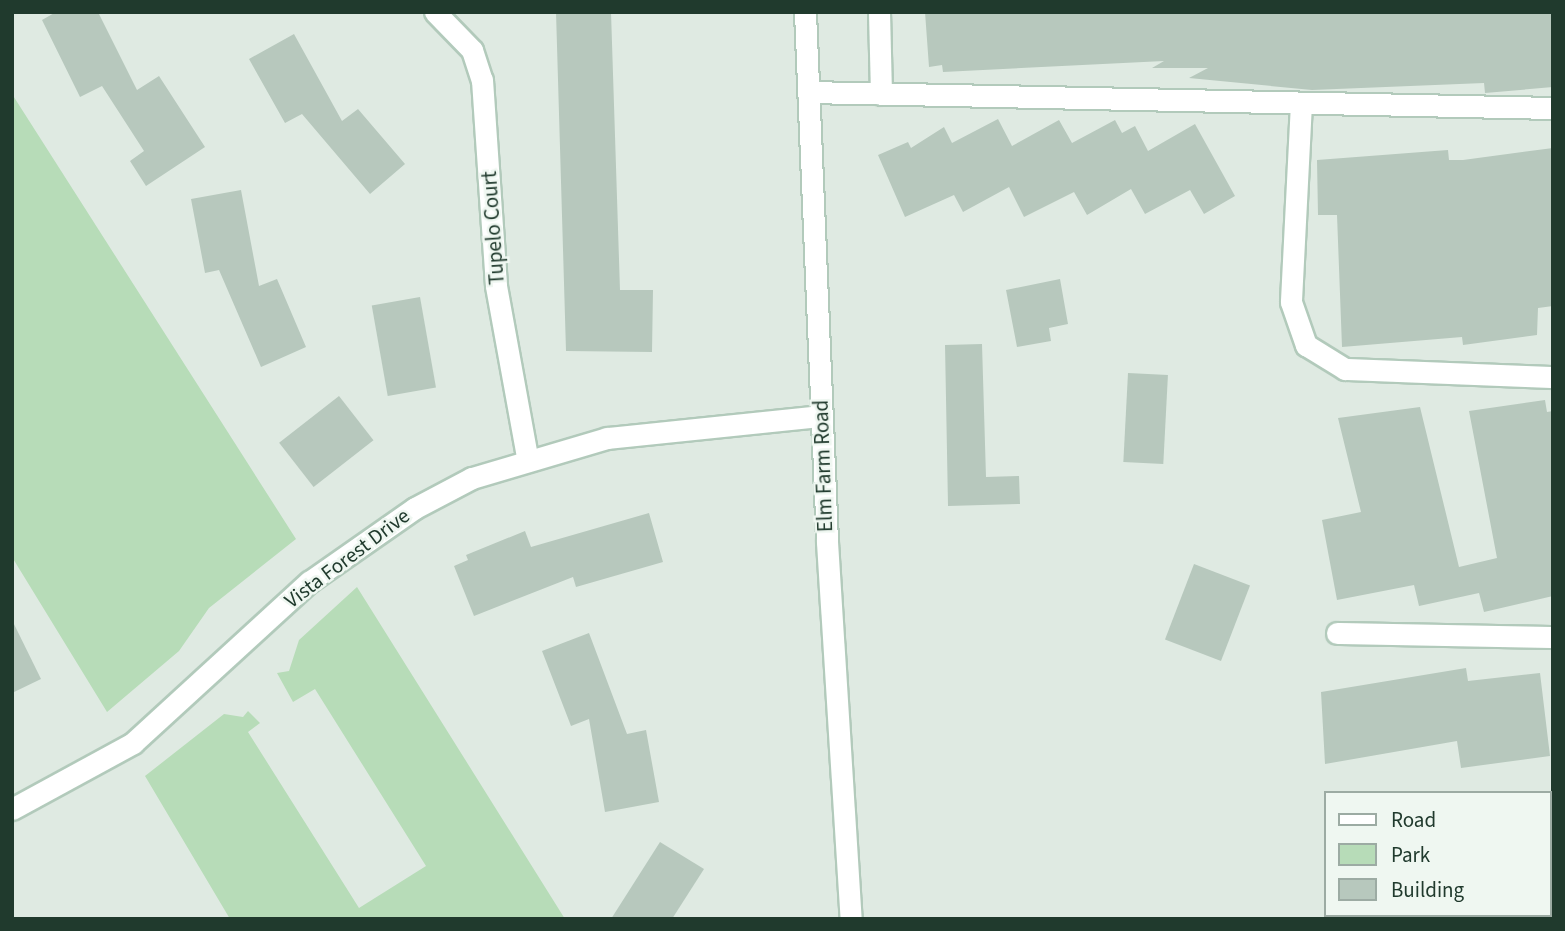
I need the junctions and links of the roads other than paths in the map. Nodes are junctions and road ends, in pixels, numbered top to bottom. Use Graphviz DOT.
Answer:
graph roads {
  1 [pos="435,12"];
  2 [pos="805,12"];
  3 [pos="879,12"];
  4 [pos="808,92"];
  5 [pos="881,94"];
  6 [pos="1301,103"];
  7 [pos="1553,108"];
  8 [pos="1553,377"];
  9 [pos="821,416"];
  10 [pos="527,457"];
  11 [pos="1337,633"];
  12 [pos="1553,637"];
  13 [pos="12,808"];
  14 [pos="851,919"];
  1 -- 10 [label="street, Tupelo Court"];
  2 -- 4 [label="street, Elm Farm Road"];
  3 -- 5 [label="street"];
  4 -- 5 [label="street"];
  4 -- 9 [label="street, Elm Farm Road"];
  5 -- 6 [label="street"];
  6 -- 7 [label="street"];
  6 -- 8 [label="street"];
  9 -- 10 [label="street, Vista Forest Drive"];
  9 -- 14 [label="street, Elm Farm Road"];
  10 -- 13 [label="street, Vista Forest Drive"];
  11 -- 12 [label="street"];
}
